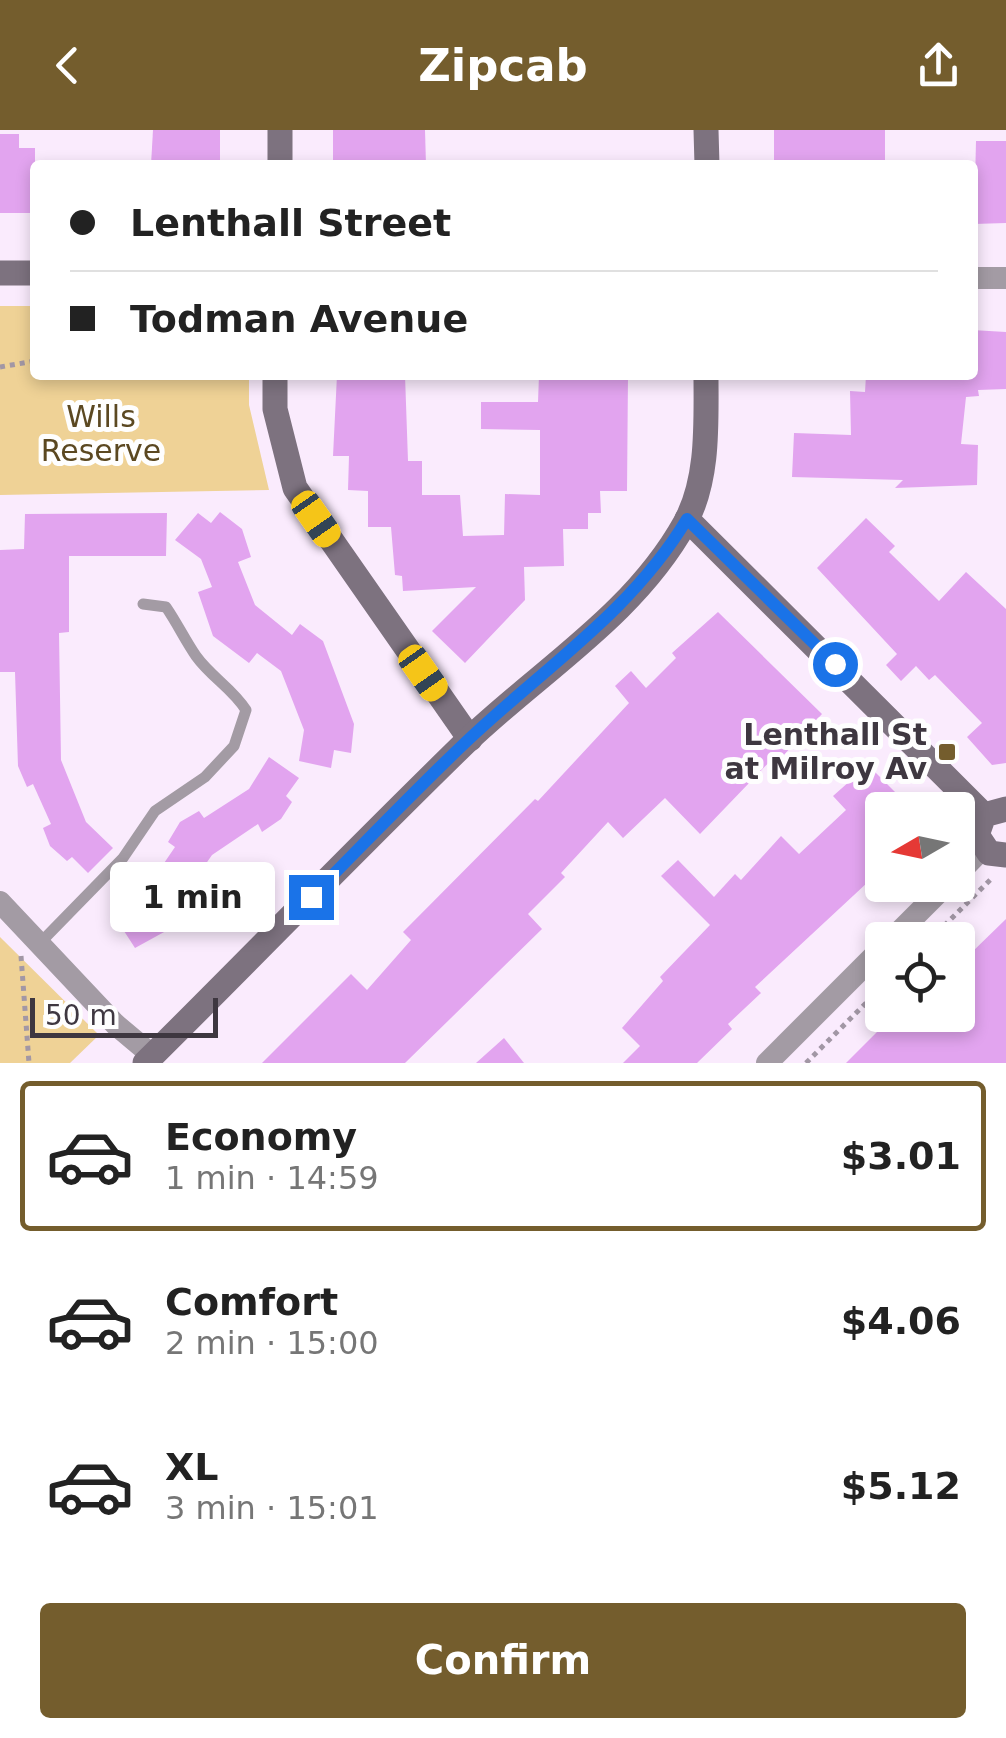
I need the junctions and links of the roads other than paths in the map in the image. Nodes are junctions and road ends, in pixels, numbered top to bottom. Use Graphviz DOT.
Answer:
graph roads {
  1 [pos="280,130"];
  2 [pos="706,130"];
  3 [pos="280,160"];
  4 [pos="706,160"];
  5 [pos="0,273"];
  6 [pos="30,273"];
  7 [pos="978,278"];
  8 [pos="1006,278"];
  9 [pos="275,380"];
  10 [pos="706,380"];
  11 [pos="687,519"];
  12 [pos="143,604"];
  13 [pos="470,738"];
  14 [pos="995,812"];
  15 [pos="994,852"];
  16 [pos="0,902"];
  17 [pos="929,902"];
  18 [pos="908,922"];
  19 [pos="30,947"];
  20 [pos="865,965"];
  21 [pos="149,1059"];
  22 [pos="767,1063"];
  1 -- 3 [label="street"];
  2 -- 4 [label="street"];
  5 -- 6 [label="street"];
  7 -- 8 [label="street"];
  9 -- 13 [label="street"];
  10 -- 11 [label="street"];
  11 -- 13 [label="street"];
  11 -- 14 [label="street"];
  12 -- 19 [label="lane"];
  13 -- 21 [label="street"];
  14 -- 15 [label="street"];
  16 -- 19 [label="street"];
  17 -- 18 [label="street"];
  19 -- 21 [label="street"];
  20 -- 22 [label="street"];
}
